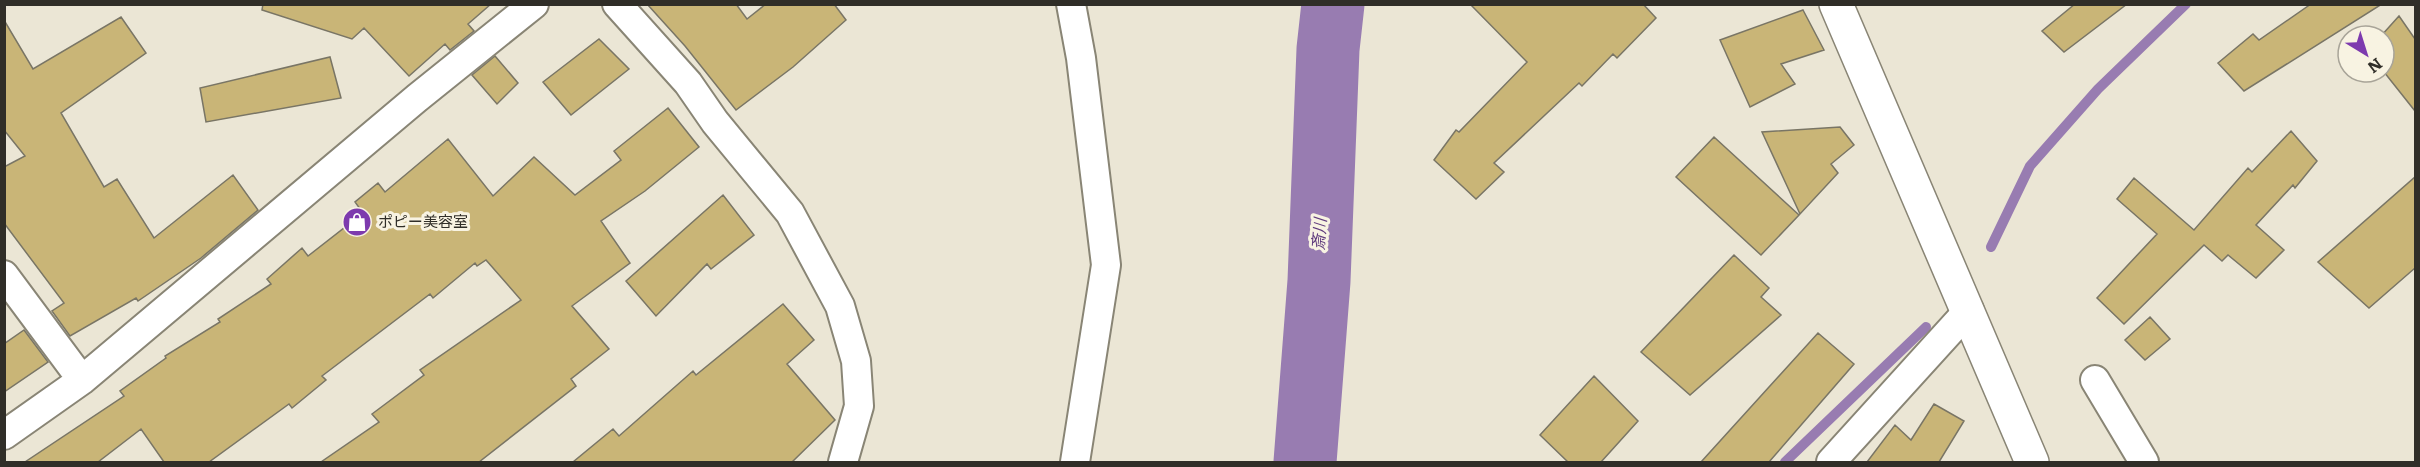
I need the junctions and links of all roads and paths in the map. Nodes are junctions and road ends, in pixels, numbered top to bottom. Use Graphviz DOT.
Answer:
graph roads {
  1 [pos="534,4"];
  2 [pos="617,4"];
  3 [pos="1071,4"];
  4 [pos="1836,4"];
  5 [pos="4,275"];
  6 [pos="1969,310"];
  7 [pos="82,380"];
  8 [pos="2095,380"];
  9 [pos="4,435"];
  10 [pos="843,462"];
  11 [pos="1075,462"];
  12 [pos="1831,462"];
  13 [pos="2032,462"];
  14 [pos="2144,462"];
  1 -- 7 [label="street"];
  2 -- 10 [label="street"];
  3 -- 11 [label="street"];
  4 -- 6 [label="street"];
  5 -- 7 [label="street"];
  6 -- 12 [label="street"];
  6 -- 13 [label="street"];
  7 -- 9 [label="street"];
  8 -- 14 [label="street"];
}
